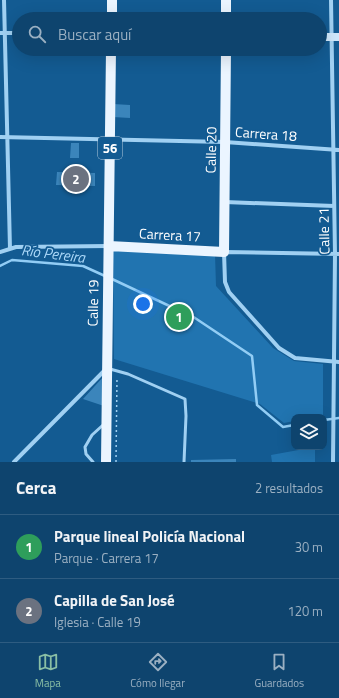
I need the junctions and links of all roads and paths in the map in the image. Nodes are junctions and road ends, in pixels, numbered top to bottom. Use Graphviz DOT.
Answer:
graph roads {
  1 [pos="4,0"];
  2 [pos="112,0"];
  3 [pos="226,0"];
  4 [pos="331,0"];
  5 [pos="112,12"];
  6 [pos="226,12"];
  7 [pos="0,33"];
  8 [pos="5,33"];
  9 [pos="12,33"];
  10 [pos="336,37"];
  11 [pos="112,56"];
  12 [pos="226,56"];
  13 [pos="0,137"];
  14 [pos="8,138"];
  15 [pos="110,140"];
  16 [pos="225,142"];
  17 [pos="334,150"];
  18 [pos="339,150"];
  19 [pos="224,202"];
  20 [pos="334,206"];
  21 [pos="109,246"];
  22 [pos="10,249"];
  23 [pos="0,252"];
  24 [pos="224,252"];
  25 [pos="337,254"];
  26 [pos="336,362"];
  27 [pos="107,369"];
  28 [pos="118,371"];
  29 [pos="106,423"];
  30 [pos="14,462"];
  31 [pos="93,462"];
  32 [pos="106,462"];
  33 [pos="116,462"];
  34 [pos="184,462"];
  35 [pos="333,462"];
  1 -- 8 [label="street"];
  2 -- 5 [label="main road"];
  3 -- 6 [label="main road"];
  4 -- 10 [label="street, Calle 21"];
  7 -- 8 [label="street"];
  8 -- 9 [label="street"];
  8 -- 14 [label="street"];
  10 -- 17 [label="street, Calle 21"];
  11 -- 15 [label="main road, Calle 19 / 56"];
  12 -- 16 [label="main road, Calle 20"];
  13 -- 14 [label="street, Carrera 18"];
  14 -- 15 [label="street, Carrera 18"];
  14 -- 22 [label="street"];
  15 -- 16 [label="street, Carrera 18"];
  15 -- 21 [label="main road, Calle 19 / 56"];
  16 -- 17 [label="street, Carrera 18"];
  16 -- 19 [label="main road, Calle 20"];
  17 -- 18 [label="street, Carrera 18"];
  17 -- 20 [label="street, Calle 21"];
  19 -- 20 [label="street"];
  19 -- 24 [label="main road, Calle 20"];
  20 -- 25 [label="street, Calle 21"];
  21 -- 22 [label="street, Carrera 17"];
  21 -- 24 [label="main road, Carrera 17"];
  21 -- 27 [label="main road, Calle 19 / 56"];
  22 -- 23 [label="street, Carrera 17"];
  24 -- 25 [label="street, Carrera 17"];
  24 -- 26 [label="street"];
  25 -- 26 [label="street, Calle 21"];
  26 -- 35 [label="street, Calle 21"];
  27 -- 28 [label="lane"];
  27 -- 29 [label="main road, Calle 19 / 56"];
  27 -- 30 [label="street"];
  28 -- 33 [label="path"];
  28 -- 34 [label="lane"];
  29 -- 31 [label="lane"];
  29 -- 32 [label="main road, Calle 19 / 56"];
}
